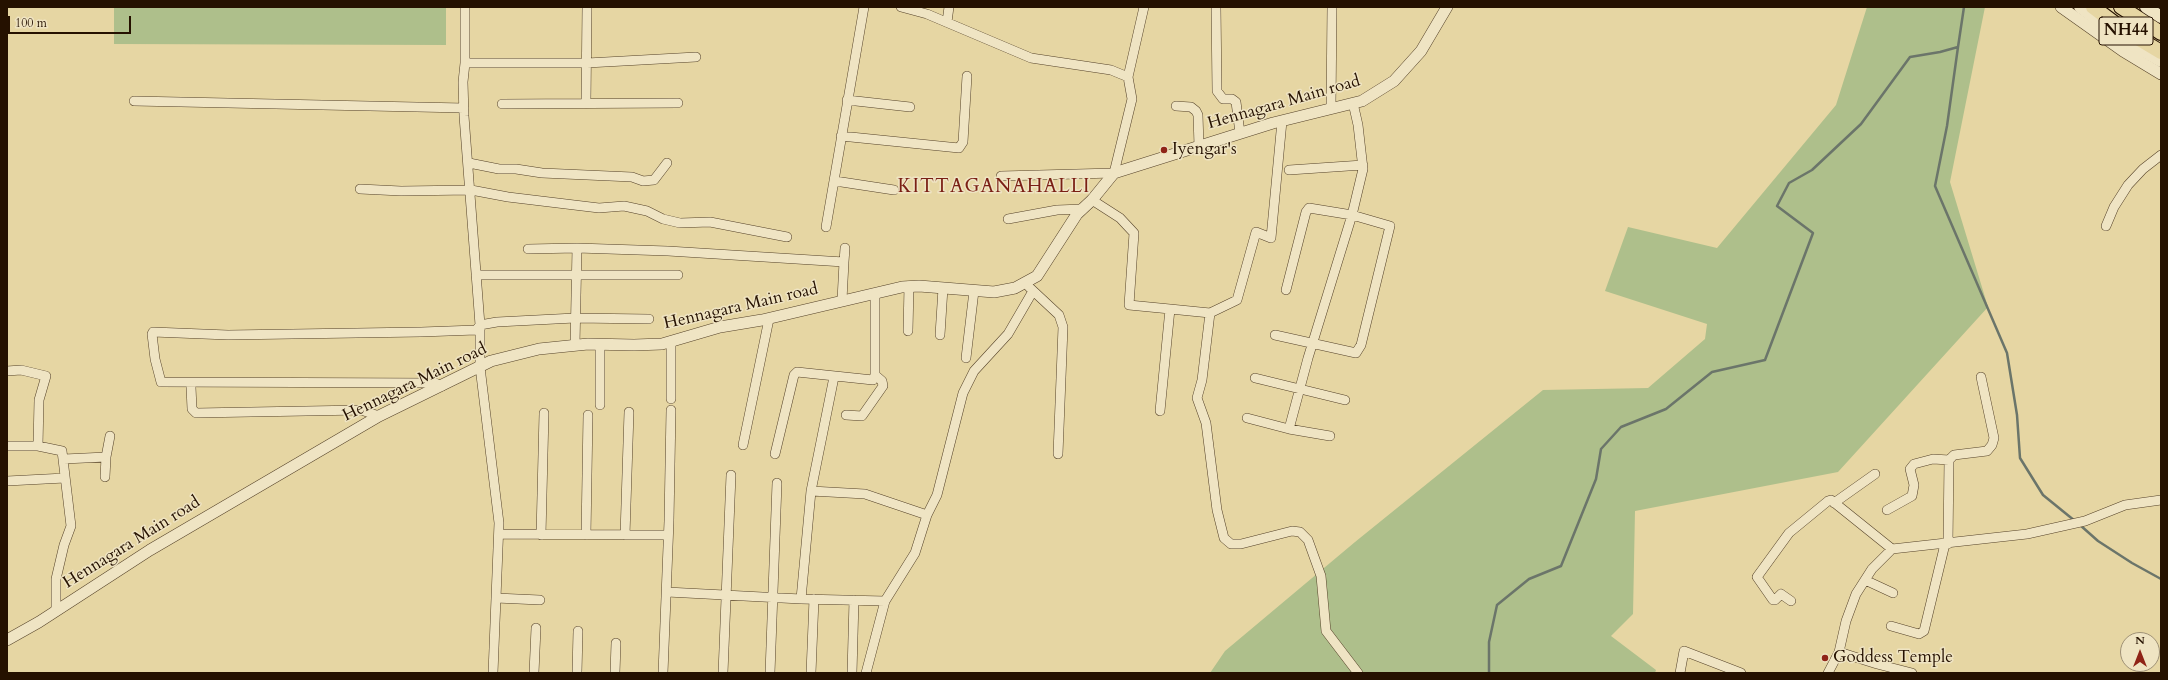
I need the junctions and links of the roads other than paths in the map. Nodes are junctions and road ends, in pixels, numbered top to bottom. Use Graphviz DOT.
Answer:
graph roads {
  1 [pos="465,7"];
  2 [pos="587,7"];
  3 [pos="864,7"];
  4 [pos="901,7"];
  5 [pos="949,7"];
  6 [pos="1144,7"];
  7 [pos="1216,7"];
  8 [pos="1332,7"];
  9 [pos="1447,7"];
  10 [pos="2061,7"];
  11 [pos="2080,7"];
  12 [pos="2094,7"];
  13 [pos="2122,7"];
  14 [pos="2146,7"];
  15 [pos="2161,17"];
  16 [pos="947,22"];
  17 [pos="2161,33"];
  18 [pos="2161,52"];
  19 [pos="696,57"];
  20 [pos="2161,62"];
  21 [pos="465,63"];
  22 [pos="587,63"];
  23 [pos="2161,74"];
  24 [pos="967,76"];
  25 [pos="1128,78"];
  26 [pos="847,100"];
  27 [pos="134,101"];
  28 [pos="586,103"];
  29 [pos="678,103"];
  30 [pos="1353,103"];
  31 [pos="502,104"];
  32 [pos="1176,106"];
  33 [pos="910,107"];
  34 [pos="464,108"];
  35 [pos="1331,108"];
  36 [pos="1282,120"];
  37 [pos="1240,133"];
  38 [pos="841,136"];
  39 [pos="1199,146"];
  40 [pos="2159,160"];
  41 [pos="469,163"];
  42 [pos="667,163"];
  43 [pos="1363,165"];
  44 [pos="1289,170"];
  45 [pos="1114,173"];
  46 [pos="1001,176"];
  47 [pos="834,181"];
  48 [pos="360,188"];
  49 [pos="471,190"];
  50 [pos="894,190"];
  51 [pos="1092,200"];
  52 [pos="1083,209"];
  53 [pos="1352,215"];
  54 [pos="1008,219"];
  55 [pos="2106,226"];
  56 [pos="826,227"];
  57 [pos="787,237"];
  58 [pos="577,248"];
  59 [pos="845,248"];
  60 [pos="528,249"];
  61 [pos="844,262"];
  62 [pos="476,275"];
  63 [pos="576,275"];
  64 [pos="678,275"];
  65 [pos="909,286"];
  66 [pos="1029,287"];
  67 [pos="943,288"];
  68 [pos="1286,290"];
  69 [pos="974,291"];
  70 [pos="875,294"];
  71 [pos="842,300"];
  72 [pos="1170,309"];
  73 [pos="1210,313"];
  74 [pos="575,318"];
  75 [pos="769,318"];
  76 [pos="649,319"];
  77 [pos="480,325"];
  78 [pos="908,331"];
  79 [pos="940,335"];
  80 [pos="1275,335"];
  81 [pos="671,341"];
  82 [pos="600,344"];
  83 [pos="1313,344"];
  84 [pos="575,345"];
  85 [pos="966,358"];
  86 [pos="480,367"];
  87 [pos="7,371"];
  88 [pos="875,374"];
  89 [pos="834,377"];
  90 [pos="1981,377"];
  91 [pos="1255,378"];
  92 [pos="442,386"];
  93 [pos="191,387"];
  94 [pos="1300,388"];
  95 [pos="672,399"];
  96 [pos="1345,400"];
  97 [pos="600,405"];
  98 [pos="671,410"];
  99 [pos="1160,411"];
  100 [pos="629,412"];
  101 [pos="544,413"];
  102 [pos="588,415"];
  103 [pos="846,415"];
  104 [pos="379,416"];
  105 [pos="1248,418"];
  106 [pos="1289,429"];
  107 [pos="110,436"];
  108 [pos="1330,436"];
  109 [pos="743,444"];
  110 [pos="7,446"];
  111 [pos="38,446"];
  112 [pos="775,454"];
  113 [pos="1058,454"];
  114 [pos="106,457"];
  115 [pos="64,459"];
  116 [pos="1949,460"];
  117 [pos="1875,474"];
  118 [pos="732,475"];
  119 [pos="105,477"];
  120 [pos="65,478"];
  121 [pos="7,481"];
  122 [pos="777,483"];
  123 [pos="811,491"];
  124 [pos="2161,500"];
  125 [pos="1834,503"];
  126 [pos="1887,510"];
  127 [pos="927,515"];
  128 [pos="498,534"];
  129 [pos="542,534"];
  130 [pos="586,534"];
  131 [pos="625,535"];
  132 [pos="668,536"];
  133 [pos="1946,544"];
  134 [pos="1892,549"];
  135 [pos="1865,580"];
  136 [pos="666,592"];
  137 [pos="1893,593"];
  138 [pos="727,595"];
  139 [pos="773,596"];
  140 [pos="496,598"];
  141 [pos="801,599"];
  142 [pos="814,599"];
  143 [pos="540,600"];
  144 [pos="854,600"];
  145 [pos="886,601"];
  146 [pos="1790,601"];
  147 [pos="56,611"];
  148 [pos="1891,626"];
  149 [pos="536,628"];
  150 [pos="578,631"];
  151 [pos="7,640"];
  152 [pos="616,643"];
  153 [pos="1839,652"];
  154 [pos="493,673"];
  155 [pos="534,673"];
  156 [pos="577,673"];
  157 [pos="615,673"];
  158 [pos="663,673"];
  159 [pos="723,673"];
  160 [pos="770,673"];
  161 [pos="811,673"];
  162 [pos="852,673"];
  163 [pos="866,673"];
  164 [pos="1358,673"];
  165 [pos="1680,673"];
  166 [pos="1741,673"];
  167 [pos="1828,673"];
  168 [pos="1912,673"];
  1 -- 21 [label="street"];
  2 -- 22 [label="street"];
  3 -- 26 [label="street"];
  4 -- 16 [label="street"];
  5 -- 16 [label="street"];
  6 -- 25 [label="street"];
  7 -- 37 [label="street"];
  8 -- 35 [label="street"];
  9 -- 30 [label="street, Hennagara Main road"];
  10 -- 23 [label="street"];
  11 -- 20 [label="main road"];
  12 -- 18 [label="highway, NH44"];
  13 -- 17 [label="highway, NH44"];
  14 -- 15 [label="main road"];
  16 -- 25 [label="street"];
  19 -- 22 [label="street"];
  21 -- 22 [label="street"];
  21 -- 34 [label="street"];
  22 -- 28 [label="street"];
  24 -- 38 [label="street"];
  25 -- 45 [label="street"];
  26 -- 33 [label="street"];
  26 -- 38 [label="street"];
  27 -- 34 [label="street"];
  28 -- 29 [label="street"];
  28 -- 31 [label="street"];
  30 -- 35 [label="street, Hennagara Main road"];
  30 -- 43 [label="street"];
  32 -- 39 [label="street"];
  34 -- 41 [label="street"];
  35 -- 36 [label="street, Hennagara Main road"];
  36 -- 37 [label="street, Hennagara Main road"];
  36 -- 73 [label="street"];
  37 -- 39 [label="street, Hennagara Main road"];
  38 -- 47 [label="street"];
  39 -- 45 [label="street, Hennagara Main road"];
  40 -- 55 [label="street"];
  41 -- 42 [label="street"];
  41 -- 49 [label="street"];
  43 -- 44 [label="street"];
  43 -- 53 [label="street"];
  45 -- 46 [label="street"];
  45 -- 51 [label="street, Hennagara Main road"];
  47 -- 50 [label="street"];
  47 -- 56 [label="street"];
  48 -- 49 [label="street"];
  49 -- 57 [label="street"];
  49 -- 62 [label="street"];
  51 -- 52 [label="street, Hennagara Main road"];
  51 -- 72 [label="street"];
  52 -- 54 [label="street"];
  52 -- 66 [label="street, Hennagara Main road"];
  53 -- 68 [label="street"];
  53 -- 83 [label="street"];
  53 -- 83 [label="street"];
  58 -- 60 [label="street"];
  58 -- 61 [label="street"];
  58 -- 63 [label="street"];
  59 -- 61 [label="street"];
  61 -- 71 [label="street"];
  62 -- 63 [label="street"];
  62 -- 77 [label="street"];
  63 -- 64 [label="street"];
  63 -- 74 [label="street"];
  65 -- 67 [label="street, Hennagara Main road"];
  65 -- 70 [label="street, Hennagara Main road"];
  65 -- 78 [label="street"];
  66 -- 69 [label="street, Hennagara Main road"];
  66 -- 113 [label="street"];
  66 -- 127 [label="street"];
  67 -- 69 [label="street, Hennagara Main road"];
  67 -- 79 [label="street"];
  69 -- 85 [label="street"];
  70 -- 71 [label="street, Hennagara Main road"];
  70 -- 88 [label="street"];
  71 -- 75 [label="street, Hennagara Main road"];
  72 -- 73 [label="street"];
  72 -- 99 [label="street"];
  73 -- 164 [label="street"];
  74 -- 76 [label="street"];
  74 -- 77 [label="street"];
  74 -- 84 [label="street"];
  75 -- 81 [label="street, Hennagara Main road"];
  75 -- 109 [label="street"];
  77 -- 86 [label="street"];
  77 -- 92 [label="street"];
  80 -- 83 [label="street"];
  81 -- 82 [label="street, Hennagara Main road"];
  81 -- 95 [label="street"];
  82 -- 84 [label="street, Hennagara Main road"];
  82 -- 97 [label="street"];
  83 -- 94 [label="street"];
  84 -- 86 [label="street, Hennagara Main road"];
  86 -- 92 [label="street, Hennagara Main road"];
  86 -- 128 [label="street"];
  87 -- 111 [label="street"];
  88 -- 89 [label="street"];
  88 -- 103 [label="street"];
  89 -- 112 [label="street"];
  89 -- 123 [label="street"];
  90 -- 116 [label="street"];
  91 -- 94 [label="street"];
  92 -- 104 [label="street, Hennagara Main road"];
  93 -- 104 [label="street"];
  94 -- 96 [label="street"];
  94 -- 106 [label="street"];
  98 -- 132 [label="street"];
  100 -- 131 [label="street"];
  101 -- 129 [label="street"];
  102 -- 130 [label="street"];
  104 -- 147 [label="street, Hennagara Main road"];
  105 -- 106 [label="street"];
  106 -- 108 [label="street"];
  107 -- 114 [label="street"];
  110 -- 111 [label="street"];
  111 -- 115 [label="street"];
  114 -- 115 [label="street"];
  114 -- 119 [label="street"];
  115 -- 120 [label="street"];
  116 -- 126 [label="street"];
  116 -- 133 [label="street"];
  117 -- 125 [label="street"];
  118 -- 138 [label="street"];
  120 -- 121 [label="street"];
  120 -- 147 [label="street"];
  122 -- 139 [label="street"];
  123 -- 127 [label="street"];
  123 -- 141 [label="street"];
  124 -- 133 [label="street"];
  125 -- 134 [label="street"];
  125 -- 146 [label="street"];
  127 -- 145 [label="street"];
  128 -- 129 [label="street"];
  128 -- 140 [label="street"];
  129 -- 130 [label="street"];
  130 -- 131 [label="street"];
  131 -- 132 [label="street"];
  132 -- 136 [label="street"];
  133 -- 134 [label="street"];
  133 -- 148 [label="street"];
  134 -- 135 [label="street"];
  135 -- 137 [label="street"];
  135 -- 153 [label="street"];
  136 -- 138 [label="street"];
  136 -- 158 [label="street"];
  138 -- 139 [label="street"];
  138 -- 159 [label="street"];
  139 -- 141 [label="street"];
  139 -- 160 [label="street"];
  140 -- 143 [label="street"];
  140 -- 154 [label="street"];
  141 -- 142 [label="street"];
  142 -- 144 [label="street"];
  142 -- 161 [label="street"];
  144 -- 145 [label="street"];
  144 -- 162 [label="street"];
  145 -- 163 [label="street"];
  147 -- 151 [label="street, Hennagara Main road"];
  149 -- 155 [label="street"];
  150 -- 156 [label="street"];
  152 -- 157 [label="street"];
  153 -- 167 [label="street"];
  153 -- 168 [label="street"];
  165 -- 166 [label="street"];
}
